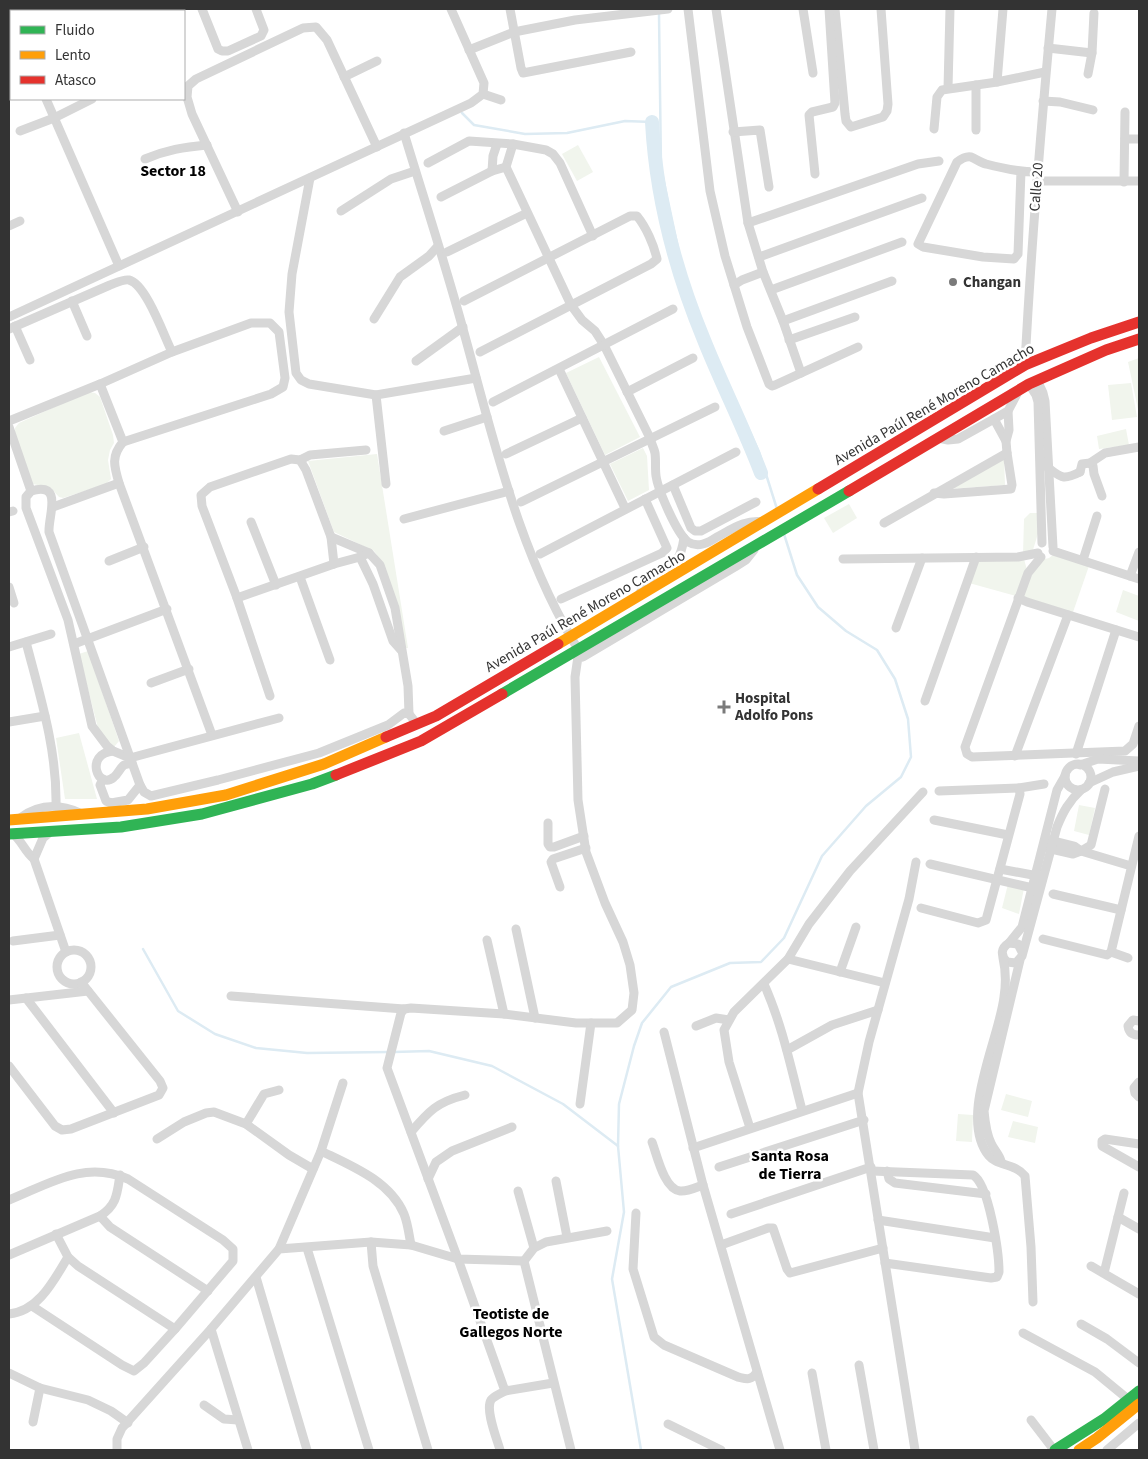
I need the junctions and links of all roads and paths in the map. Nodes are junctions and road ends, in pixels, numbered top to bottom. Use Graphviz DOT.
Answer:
graph roads {
  1 [pos="202,9"];
  2 [pos="256,9"];
  3 [pos="451,9"];
  4 [pos="510,9"];
  5 [pos="668,9"];
  6 [pos="688,9"];
  7 [pos="716,9"];
  8 [pos="803,9"];
  9 [pos="829,9"];
  10 [pos="835,9"];
  11 [pos="881,9"];
  12 [pos="950,9"];
  13 [pos="1003,9"];
  14 [pos="1052,9"];
  15 [pos="651,10"];
  16 [pos="1094,13"];
  17 [pos="514,32"];
  18 [pos="1048,48"];
  19 [pos="469,50"];
  20 [pos="631,52"];
  21 [pos="1092,53"];
  22 [pos="377,61"];
  23 [pos="1045,72"];
  24 [pos="813,74"];
  25 [pos="1088,74"];
  26 [pos="344,77"];
  27 [pos="997,82"];
  28 [pos="976,85"];
  29 [pos="948,88"];
  30 [pos="484,94"];
  31 [pos="46,100"];
  32 [pos="90,100"];
  33 [pos="501,100"];
  34 [pos="1043,101"];
  35 [pos="1093,110"];
  36 [pos="1126,112"];
  37 [pos="54,118"];
  38 [pos="934,129"];
  39 [pos="976,130"];
  40 [pos="20,132"];
  41 [pos="733,132"];
  42 [pos="404,134"];
  43 [pos="1125,138"];
  44 [pos="1139,139"];
  45 [pos="497,144"];
  46 [pos="513,144"];
  47 [pos="207,145"];
  48 [pos="377,147"];
  49 [pos="145,159"];
  50 [pos="939,161"];
  51 [pos="428,163"];
  52 [pos="506,167"];
  53 [pos="416,171"];
  54 [pos="492,171"];
  55 [pos="1021,171"];
  56 [pos="815,174"];
  57 [pos="1037,177"];
  58 [pos="310,178"];
  59 [pos="1139,181"];
  60 [pos="1124,182"];
  61 [pos="769,187"];
  62 [pos="442,197"];
  63 [pos="922,198"];
  64 [pos="341,211"];
  65 [pos="238,212"];
  66 [pos="527,213"];
  67 [pos="20,221"];
  68 [pos="748,224"];
  69 [pos="9,226"];
  70 [pos="593,236"];
  71 [pos="902,242"];
  72 [pos="438,246"];
  73 [pos="447,252"];
  74 [pos="759,257"];
  75 [pos="549,258"];
  76 [pos="119,266"];
  77 [pos="763,272"];
  78 [pos="892,281"];
  79 [pos="734,285"];
  80 [pos="770,290"];
  81 [pos="72,301"];
  82 [pos="464,301"];
  83 [pos="572,305"];
  84 [pos="673,309"];
  85 [pos="9,317"];
  86 [pos="855,317"];
  87 [pos="374,319"];
  88 [pos="783,321"];
  89 [pos="1139,322"];
  90 [pos="463,327"];
  91 [pos="12,328"];
  92 [pos="88,336"];
  93 [pos="789,340"];
  94 [pos="1139,340"];
  95 [pos="604,345"];
  96 [pos="858,347"];
  97 [pos="172,352"];
  98 [pos="480,352"];
  99 [pos="693,358"];
  100 [pos="30,360"];
  101 [pos="416,361"];
  102 [pos="1025,365"];
  103 [pos="559,369"];
  104 [pos="801,373"];
  105 [pos="476,378"];
  106 [pos="100,384"];
  107 [pos="1029,385"];
  108 [pos="627,392"];
  109 [pos="376,395"];
  110 [pos="493,402"];
  111 [pos="715,407"];
  112 [pos="1008,411"];
  113 [pos="487,417"];
  114 [pos="582,418"];
  115 [pos="994,419"];
  116 [pos="9,421"];
  117 [pos="9,427"];
  118 [pos="444,431"];
  119 [pos="650,438"];
  120 [pos="938,438"];
  121 [pos="1006,441"];
  122 [pos="123,442"];
  123 [pos="1139,448"];
  124 [pos="366,450"];
  125 [pos="736,452"];
  126 [pos="1007,453"];
  127 [pos="506,454"];
  128 [pos="300,460"];
  129 [pos="603,462"];
  130 [pos="1090,463"];
  131 [pos="1044,466"];
  132 [pos="1080,472"];
  133 [pos="1094,474"];
  134 [pos="119,483"];
  135 [pos="386,484"];
  136 [pos="673,485"];
  137 [pos="31,491"];
  138 [pos="509,491"];
  139 [pos="660,491"];
  140 [pos="934,493"];
  141 [pos="1102,496"];
  142 [pos="645,499"];
  143 [pos="521,502"];
  144 [pos="756,502"];
  145 [pos="53,507"];
  146 [pos="625,508"];
  147 [pos="773,516"];
  148 [pos="1097,516"];
  149 [pos="404,518"];
  150 [pos="251,522"];
  151 [pos="884,522"];
  152 [pos="331,537"];
  153 [pos="684,538"];
  154 [pos="144,547"];
  155 [pos="1053,549"];
  156 [pos="1040,551"];
  157 [pos="1139,552"];
  158 [pos="369,553"];
  159 [pos="540,554"];
  160 [pos="360,557"];
  161 [pos="976,557"];
  162 [pos="922,558"];
  163 [pos="843,559"];
  164 [pos="1084,560"];
  165 [pos="109,561"];
  166 [pos="334,564"];
  167 [pos="1130,576"];
  168 [pos="300,577"];
  169 [pos="1139,580"];
  170 [pos="386,581"];
  171 [pos="372,584"];
  172 [pos="276,586"];
  173 [pos="9,587"];
  174 [pos="238,598"];
  175 [pos="638,598"];
  176 [pos="1018,598"];
  177 [pos="561,599"];
  178 [pos="14,603"];
  179 [pos="167,609"];
  180 [pos="1068,615"];
  181 [pos="896,628"];
  182 [pos="1116,630"];
  183 [pos="51,634"];
  184 [pos="570,637"];
  185 [pos="1139,637"];
  186 [pos="87,638"];
  187 [pos="26,642"];
  188 [pos="74,644"];
  189 [pos="9,647"];
  190 [pos="401,650"];
  191 [pos="579,650"];
  192 [pos="330,660"];
  193 [pos="189,669"];
  194 [pos="151,683"];
  195 [pos="270,696"];
  196 [pos="925,701"];
  197 [pos="410,714"];
  198 [pos="45,716"];
  199 [pos="279,718"];
  200 [pos="9,722"];
  201 [pos="417,724"];
  202 [pos="1139,726"];
  203 [pos="212,735"];
  204 [pos="113,751"];
  205 [pos="1076,754"];
  206 [pos="1015,756"];
  207 [pos="321,759"];
  208 [pos="131,760"];
  209 [pos="1139,761"];
  210 [pos="1080,765"];
  211 [pos="1139,766"];
  212 [pos="1065,776"];
  213 [pos="329,778"];
  214 [pos="102,779"];
  215 [pos="1089,783"];
  216 [pos="1044,784"];
  217 [pos="140,785"];
  218 [pos="1019,788"];
  219 [pos="1105,789"];
  220 [pos="939,790"];
  221 [pos="1081,790"];
  222 [pos="923,792"];
  223 [pos="56,805"];
  224 [pos="127,805"];
  225 [pos="82,814"];
  226 [pos="13,819"];
  227 [pos="934,820"];
  228 [pos="548,823"];
  229 [pos="50,831"];
  230 [pos="11,834"];
  231 [pos="584,836"];
  232 [pos="1008,836"];
  233 [pos="1139,836"];
  234 [pos="1048,844"];
  235 [pos="550,846"];
  236 [pos="586,848"];
  237 [pos="1081,851"];
  238 [pos="34,859"];
  239 [pos="552,859"];
  240 [pos="916,862"];
  241 [pos="930,864"];
  242 [pos="1131,866"];
  243 [pos="1000,869"];
  244 [pos="1039,877"];
  245 [pos="998,881"];
  246 [pos="560,887"];
  247 [pos="1036,888"];
  248 [pos="1054,894"];
  249 [pos="921,908"];
  250 [pos="1121,910"];
  251 [pos="856,927"];
  252 [pos="516,929"];
  253 [pos="60,934"];
  254 [pos="1043,939"];
  255 [pos="487,940"];
  256 [pos="13,941"];
  257 [pos="1009,943"];
  258 [pos="66,952"];
  259 [pos="1111,952"];
  260 [pos="1021,956"];
  261 [pos="1003,958"];
  262 [pos="1128,958"];
  263 [pos="788,959"];
  264 [pos="840,972"];
  265 [pos="81,982"];
  266 [pos="885,983"];
  267 [pos="764,984"];
  268 [pos="88,991"];
  269 [pos="231,996"];
  270 [pos="26,998"];
  271 [pos="9,1000"];
  272 [pos="404,1009"];
  273 [pos="878,1010"];
  274 [pos="504,1014"];
  275 [pos="534,1018"];
  276 [pos="728,1020"];
  277 [pos="1139,1021"];
  278 [pos="591,1023"];
  279 [pos="696,1026"];
  280 [pos="664,1032"];
  281 [pos="1139,1035"];
  282 [pos="787,1050"];
  283 [pos="9,1066"];
  284 [pos="1139,1082"];
  285 [pos="344,1083"];
  286 [pos="279,1090"];
  287 [pos="858,1093"];
  288 [pos="465,1095"];
  289 [pos="1139,1097"];
  290 [pos="580,1104"];
  291 [pos="802,1110"];
  292 [pos="114,1113"];
  293 [pos="864,1120"];
  294 [pos="981,1122"];
  295 [pos="246,1124"];
  296 [pos="512,1127"];
  297 [pos="750,1128"];
  298 [pos="411,1132"];
  299 [pos="157,1138"];
  300 [pos="652,1142"];
  301 [pos="1129,1142"];
  302 [pos="1139,1144"];
  303 [pos="693,1148"];
  304 [pos="321,1151"];
  305 [pos="1124,1159"];
  306 [pos="720,1167"];
  307 [pos="1139,1167"];
  308 [pos="871,1169"];
  309 [pos="313,1170"];
  310 [pos="887,1171"];
  311 [pos="120,1176"];
  312 [pos="428,1179"];
  313 [pos="556,1181"];
  314 [pos="703,1185"];
  315 [pos="518,1191"];
  316 [pos="1124,1193"];
  317 [pos="986,1194"];
  318 [pos="9,1200"];
  319 [pos="636,1213"];
  320 [pos="731,1214"];
  321 [pos="100,1216"];
  322 [pos="1118,1217"];
  323 [pos="878,1220"];
  324 [pos="1139,1229"];
  325 [pos="607,1231"];
  326 [pos="56,1234"];
  327 [pos="567,1238"];
  328 [pos="996,1238"];
  329 [pos="371,1242"];
  330 [pos="411,1245"];
  331 [pos="721,1245"];
  332 [pos="307,1248"];
  333 [pos="534,1248"];
  334 [pos="883,1248"];
  335 [pos="278,1249"];
  336 [pos="9,1255"];
  337 [pos="68,1257"];
  338 [pos="458,1259"];
  339 [pos="524,1261"];
  340 [pos="885,1263"];
  341 [pos="1092,1266"];
  342 [pos="1104,1273"];
  343 [pos="256,1277"];
  344 [pos="208,1291"];
  345 [pos="1139,1294"];
  346 [pos="1033,1302"];
  347 [pos="32,1306"];
  348 [pos="9,1314"];
  349 [pos="1081,1324"];
  350 [pos="175,1329"];
  351 [pos="211,1329"];
  352 [pos="1023,1333"];
  353 [pos="1139,1363"];
  354 [pos="859,1365"];
  355 [pos="757,1372"];
  356 [pos="812,1373"];
  357 [pos="9,1375"];
  358 [pos="553,1383"];
  359 [pos="40,1388"];
  360 [pos="505,1391"];
  361 [pos="1139,1391"];
  362 [pos="1134,1402"];
  363 [pos="204,1405"];
  364 [pos="238,1420"];
  365 [pos="1031,1420"];
  366 [pos="1120,1420"];
  367 [pos="34,1422"];
  368 [pos="128,1423"];
  369 [pos="668,1424"];
  370 [pos="1139,1424"];
  371 [pos="1078,1437"];
  372 [pos="1084,1449"];
  373 [pos="117,1450"];
  374 [pos="248,1450"];
  375 [pos="307,1450"];
  376 [pos="369,1450"];
  377 [pos="428,1450"];
  378 [pos="500,1450"];
  379 [pos="571,1450"];
  380 [pos="721,1450"];
  381 [pos="780,1450"];
  382 [pos="826,1450"];
  383 [pos="874,1450"];
  384 [pos="915,1450"];
  385 [pos="1054,1450"];
  386 [pos="1106,1450"];
  1 -- 2 [label="street"];
  3 -- 19 [label="street"];
  4 -- 17 [label="street"];
  5 -- 15 [label="street"];
  6 -- 79 [label="street"];
  7 -- 41 [label="street"];
  8 -- 24 [label="street"];
  9 -- 56 [label="street"];
  10 -- 11 [label="street"];
  12 -- 29 [label="street"];
  13 -- 27 [label="street"];
  14 -- 18 [label="street, Calle 20"];
  15 -- 17 [label="street"];
  16 -- 21 [label="street"];
  17 -- 19 [label="street"];
  17 -- 20 [label="street"];
  18 -- 21 [label="street"];
  18 -- 23 [label="street, Calle 20"];
  19 -- 30 [label="street"];
  21 -- 25 [label="street"];
  22 -- 26 [label="street"];
  23 -- 27 [label="street"];
  23 -- 34 [label="street, Calle 20"];
  26 -- 47 [label="street"];
  26 -- 48 [label="street"];
  27 -- 28 [label="street"];
  28 -- 29 [label="street"];
  28 -- 39 [label="street"];
  29 -- 38 [label="street"];
  30 -- 33 [label="street"];
  30 -- 42 [label="street"];
  31 -- 37 [label="street"];
  32 -- 37 [label="street"];
  34 -- 35 [label="street"];
  34 -- 57 [label="street, Calle 20"];
  36 -- 43 [label="street"];
  37 -- 40 [label="street"];
  37 -- 76 [label="street"];
  41 -- 61 [label="street"];
  41 -- 68 [label="street"];
  42 -- 48 [label="street"];
  42 -- 53 [label="street"];
  43 -- 44 [label="street"];
  43 -- 60 [label="street"];
  45 -- 46 [label="street"];
  45 -- 51 [label="street"];
  45 -- 54 [label="street"];
  46 -- 52 [label="street"];
  46 -- 70 [label="street"];
  47 -- 49 [label="street"];
  47 -- 65 [label="street"];
  48 -- 58 [label="street"];
  50 -- 68 [label="street"];
  52 -- 54 [label="street"];
  52 -- 66 [label="street"];
  53 -- 64 [label="street"];
  53 -- 72 [label="street"];
  54 -- 62 [label="street"];
  55 -- 55 [label="street"];
  55 -- 57 [label="street"];
  57 -- 60 [label="street"];
  57 -- 102 [label="street, Calle 20"];
  58 -- 65 [label="street"];
  58 -- 109 [label="street"];
  59 -- 60 [label="street"];
  63 -- 74 [label="street"];
  65 -- 76 [label="street"];
  66 -- 73 [label="street"];
  66 -- 75 [label="street"];
  67 -- 69 [label="street"];
  68 -- 74 [label="street"];
  70 -- 75 [label="street"];
  70 -- 83 [label="street"];
  71 -- 80 [label="street"];
  72 -- 87 [label="street"];
  72 -- 90 [label="street"];
  74 -- 77 [label="street"];
  75 -- 82 [label="street"];
  75 -- 83 [label="street"];
  76 -- 85 [label="street"];
  77 -- 79 [label="street"];
  77 -- 80 [label="street"];
  78 -- 88 [label="street"];
  79 -- 104 [label="street"];
  80 -- 88 [label="street"];
  81 -- 91 [label="street"];
  81 -- 92 [label="street"];
  81 -- 97 [label="street"];
  83 -- 95 [label="street"];
  83 -- 98 [label="street"];
  84 -- 95 [label="street"];
  86 -- 93 [label="street"];
  88 -- 93 [label="street"];
  89 -- 102 [label="main road, Avenida Paúl René Moreno Camacho"];
  90 -- 101 [label="street"];
  90 -- 105 [label="street"];
  91 -- 100 [label="street"];
  93 -- 104 [label="street"];
  94 -- 107 [label="main road, Avenida Paúl René Moreno Camacho"];
  95 -- 103 [label="street"];
  95 -- 108 [label="street"];
  96 -- 104 [label="street"];
  97 -- 106 [label="street"];
  97 -- 122 [label="street"];
  99 -- 108 [label="street"];
  102 -- 147 [label="main road, Avenida Paúl René Moreno Camacho"];
  103 -- 110 [label="street"];
  103 -- 114 [label="street"];
  105 -- 109 [label="street"];
  105 -- 113 [label="street"];
  106 -- 116 [label="street"];
  106 -- 122 [label="street"];
  107 -- 112 [label="street"];
  107 -- 120 [label="main road, Avenida Paúl René Moreno Camacho"];
  107 -- 131 [label="street"];
  108 -- 119 [label="street"];
  109 -- 135 [label="street"];
  111 -- 119 [label="street"];
  112 -- 115 [label="street"];
  112 -- 121 [label="street"];
  113 -- 118 [label="street"];
  113 -- 138 [label="street"];
  114 -- 127 [label="street"];
  114 -- 129 [label="street"];
  115 -- 120 [label="street"];
  115 -- 121 [label="street"];
  117 -- 137 [label="street"];
  119 -- 129 [label="street"];
  119 -- 139 [label="street"];
  120 -- 191 [label="main road, Avenida Paúl René Moreno Camacho"];
  121 -- 126 [label="street"];
  122 -- 134 [label="street"];
  123 -- 130 [label="street"];
  124 -- 128 [label="street"];
  125 -- 136 [label="street"];
  126 -- 140 [label="street"];
  126 -- 140 [label="street"];
  128 -- 152 [label="street"];
  128 -- 174 [label="street"];
  129 -- 143 [label="street"];
  129 -- 146 [label="street"];
  130 -- 132 [label="street"];
  130 -- 133 [label="street"];
  131 -- 132 [label="street"];
  131 -- 155 [label="street"];
  131 -- 156 [label="street"];
  132 -- 133 [label="street"];
  133 -- 141 [label="street"];
  134 -- 145 [label="street"];
  134 -- 154 [label="street"];
  136 -- 139 [label="street"];
  136 -- 144 [label="street"];
  137 -- 145 [label="street"];
  137 -- 188 [label="street"];
  138 -- 149 [label="street"];
  138 -- 184 [label="street"];
  139 -- 142 [label="street"];
  139 -- 153 [label="street"];
  140 -- 151 [label="street"];
  142 -- 146 [label="street"];
  142 -- 177 [label="street"];
  145 -- 186 [label="street"];
  146 -- 159 [label="street"];
  147 -- 153 [label="street"];
  147 -- 175 [label="main road, Avenida Paúl René Moreno Camacho"];
  148 -- 164 [label="street"];
  150 -- 172 [label="street"];
  152 -- 158 [label="street"];
  152 -- 166 [label="street"];
  153 -- 175 [label="street"];
  154 -- 165 [label="street"];
  154 -- 179 [label="street"];
  155 -- 156 [label="street"];
  155 -- 156 [label="street"];
  155 -- 164 [label="street"];
  156 -- 161 [label="street"];
  156 -- 176 [label="street"];
  157 -- 167 [label="street"];
  158 -- 160 [label="street"];
  158 -- 170 [label="street"];
  160 -- 166 [label="street"];
  160 -- 171 [label="street"];
  161 -- 162 [label="street"];
  161 -- 196 [label="street"];
  162 -- 163 [label="street"];
  162 -- 181 [label="street"];
  164 -- 167 [label="street"];
  166 -- 168 [label="street"];
  167 -- 169 [label="street"];
  168 -- 172 [label="street"];
  168 -- 192 [label="street"];
  170 -- 171 [label="street"];
  170 -- 190 [label="street"];
  171 -- 190 [label="street"];
  172 -- 174 [label="street"];
  173 -- 178 [label="street"];
  174 -- 195 [label="street"];
  175 -- 184 [label="main road, Avenida Paúl René Moreno Camacho"];
  176 -- 180 [label="street"];
  176 -- 206 [label="street"];
  179 -- 186 [label="street"];
  179 -- 193 [label="street"];
  180 -- 182 [label="street"];
  180 -- 206 [label="street"];
  182 -- 185 [label="street"];
  182 -- 205 [label="street"];
  183 -- 187 [label="street"];
  184 -- 191 [label="street"];
  184 -- 201 [label="main road, Avenida Paúl René Moreno Camacho"];
  186 -- 188 [label="street"];
  186 -- 208 [label="street"];
  187 -- 189 [label="street"];
  187 -- 198 [label="street"];
  188 -- 204 [label="street"];
  190 -- 197 [label="street"];
  191 -- 213 [label="main road, Avenida Paúl René Moreno Camacho"];
  191 -- 231 [label="street"];
  193 -- 194 [label="street"];
  193 -- 203 [label="street"];
  197 -- 201 [label="street"];
  197 -- 207 [label="street"];
  198 -- 200 [label="street"];
  198 -- 223 [label="street"];
  199 -- 203 [label="street"];
  201 -- 207 [label="main road, Avenida Paúl René Moreno Camacho"];
  202 -- 205 [label="street"];
  203 -- 208 [label="street"];
  204 -- 208 [label="street"];
  204 -- 214 [label="street"];
  205 -- 206 [label="street"];
  207 -- 213 [label="street"];
  207 -- 217 [label="street"];
  207 -- 224 [label="main road, Avenida Paúl René Moreno Camacho"];
  208 -- 214 [label="street"];
  208 -- 217 [label="street"];
  209 -- 210 [label="street"];
  210 -- 212 [label="street"];
  210 -- 215 [label="street"];
  211 -- 215 [label="street"];
  212 -- 221 [label="street"];
  212 -- 234 [label="street"];
  213 -- 229 [label="main road, Avenida Paúl René Moreno Camacho"];
  214 -- 224 [label="street"];
  215 -- 221 [label="street"];
  216 -- 218 [label="street"];
  217 -- 224 [label="street"];
  218 -- 220 [label="street"];
  218 -- 232 [label="street"];
  219 -- 237 [label="street"];
  221 -- 234 [label="street"];
  222 -- 263 [label="street"];
  223 -- 225 [label="street"];
  223 -- 226 [label="street"];
  224 -- 225 [label="main road, Avenida Paúl René Moreno Camacho"];
  225 -- 226 [label="main road, Avenida Paúl René Moreno Camacho"];
  227 -- 232 [label="street"];
  228 -- 235 [label="street"];
  229 -- 230 [label="main road, Avenida Paúl René Moreno Camacho"];
  229 -- 238 [label="street"];
  230 -- 238 [label="street"];
  231 -- 235 [label="street"];
  231 -- 236 [label="street"];
  232 -- 243 [label="street"];
  233 -- 242 [label="street"];
  234 -- 237 [label="street"];
  234 -- 244 [label="street"];
  235 -- 239 [label="street"];
  236 -- 239 [label="street"];
  236 -- 278 [label="street"];
  237 -- 242 [label="street"];
  238 -- 253 [label="street"];
  239 -- 246 [label="street"];
  240 -- 266 [label="street"];
  241 -- 245 [label="street"];
  242 -- 250 [label="street"];
  243 -- 244 [label="street"];
  243 -- 245 [label="street"];
  244 -- 247 [label="street"];
  245 -- 247 [label="street"];
  245 -- 249 [label="street"];
  247 -- 257 [label="street"];
  247 -- 260 [label="street"];
  248 -- 250 [label="street"];
  250 -- 259 [label="street"];
  251 -- 264 [label="street"];
  252 -- 275 [label="street"];
  253 -- 256 [label="street"];
  253 -- 258 [label="street"];
  254 -- 259 [label="street"];
  255 -- 274 [label="street"];
  257 -- 260 [label="street"];
  257 -- 261 [label="street"];
  258 -- 265 [label="street"];
  258 -- 265 [label="street"];
  259 -- 262 [label="street"];
  260 -- 261 [label="street"];
  260 -- 294 [label="street"];
  261 -- 294 [label="street"];
  263 -- 264 [label="street"];
  263 -- 267 [label="street"];
  264 -- 266 [label="street"];
  265 -- 268 [label="street"];
  266 -- 273 [label="street"];
  267 -- 276 [label="street"];
  267 -- 282 [label="street"];
  268 -- 270 [label="street"];
  268 -- 292 [label="street"];
  269 -- 272 [label="street"];
  270 -- 271 [label="street"];
  270 -- 292 [label="street"];
  272 -- 274 [label="street"];
  272 -- 298 [label="street"];
  273 -- 282 [label="street"];
  273 -- 287 [label="street"];
  274 -- 275 [label="street"];
  275 -- 278 [label="street"];
  276 -- 279 [label="street"];
  276 -- 297 [label="street"];
  277 -- 281 [label="street"];
  278 -- 290 [label="street"];
  280 -- 303 [label="street"];
  282 -- 291 [label="street"];
  283 -- 292 [label="street"];
  284 -- 289 [label="street"];
  285 -- 304 [label="street"];
  286 -- 295 [label="street"];
  287 -- 291 [label="street"];
  287 -- 293 [label="street"];
  288 -- 298 [label="street"];
  291 -- 297 [label="street"];
  293 -- 306 [label="street"];
  293 -- 308 [label="street"];
  294 -- 346 [label="street"];
  295 -- 299 [label="street"];
  295 -- 309 [label="street"];
  296 -- 312 [label="street"];
  297 -- 303 [label="street"];
  298 -- 312 [label="street"];
  300 -- 314 [label="street"];
  301 -- 302 [label="street"];
  301 -- 305 [label="street"];
  301 -- 305 [label="street"];
  303 -- 314 [label="street"];
  304 -- 309 [label="street"];
  304 -- 330 [label="street"];
  305 -- 307 [label="street"];
  308 -- 310 [label="street"];
  308 -- 320 [label="street"];
  308 -- 323 [label="street"];
  309 -- 335 [label="street"];
  310 -- 317 [label="street"];
  310 -- 317 [label="street"];
  311 -- 318 [label="street"];
  311 -- 321 [label="street"];
  311 -- 344 [label="street"];
  312 -- 338 [label="street"];
  313 -- 327 [label="street"];
  314 -- 331 [label="street"];
  315 -- 333 [label="street"];
  316 -- 322 [label="street"];
  317 -- 328 [label="street"];
  319 -- 355 [label="street"];
  321 -- 326 [label="street"];
  321 -- 344 [label="street"];
  322 -- 324 [label="street"];
  322 -- 342 [label="street"];
  323 -- 328 [label="street"];
  323 -- 334 [label="street"];
  325 -- 327 [label="street"];
  326 -- 336 [label="street"];
  326 -- 337 [label="street"];
  327 -- 333 [label="street"];
  328 -- 340 [label="street"];
  329 -- 330 [label="street"];
  329 -- 332 [label="street"];
  329 -- 377 [label="street"];
  330 -- 338 [label="street"];
  331 -- 334 [label="street"];
  331 -- 355 [label="street"];
  332 -- 335 [label="street"];
  332 -- 376 [label="street"];
  333 -- 339 [label="street"];
  334 -- 340 [label="street"];
  335 -- 343 [label="street"];
  337 -- 347 [label="street"];
  337 -- 350 [label="street"];
  338 -- 339 [label="street"];
  338 -- 360 [label="street"];
  339 -- 358 [label="street"];
  340 -- 384 [label="street"];
  341 -- 342 [label="street"];
  342 -- 345 [label="street"];
  343 -- 351 [label="street"];
  343 -- 375 [label="street"];
  344 -- 350 [label="street"];
  347 -- 348 [label="street"];
  347 -- 350 [label="street"];
  349 -- 353 [label="street"];
  351 -- 364 [label="street"];
  351 -- 368 [label="street"];
  352 -- 362 [label="street"];
  354 -- 383 [label="street"];
  355 -- 381 [label="street"];
  356 -- 382 [label="street"];
  357 -- 359 [label="street"];
  358 -- 360 [label="street"];
  358 -- 379 [label="street"];
  359 -- 367 [label="street"];
  359 -- 368 [label="street"];
  360 -- 378 [label="street"];
  361 -- 362 [label="main road"];
  362 -- 366 [label="main road"];
  362 -- 371 [label="main road"];
  363 -- 364 [label="street"];
  364 -- 374 [label="street"];
  365 -- 385 [label="street"];
  366 -- 370 [label="street"];
  366 -- 372 [label="main road"];
  368 -- 373 [label="street"];
  369 -- 380 [label="street"];
  370 -- 386 [label="street"];
  371 -- 372 [label="street"];
  371 -- 385 [label="main road"];
}
